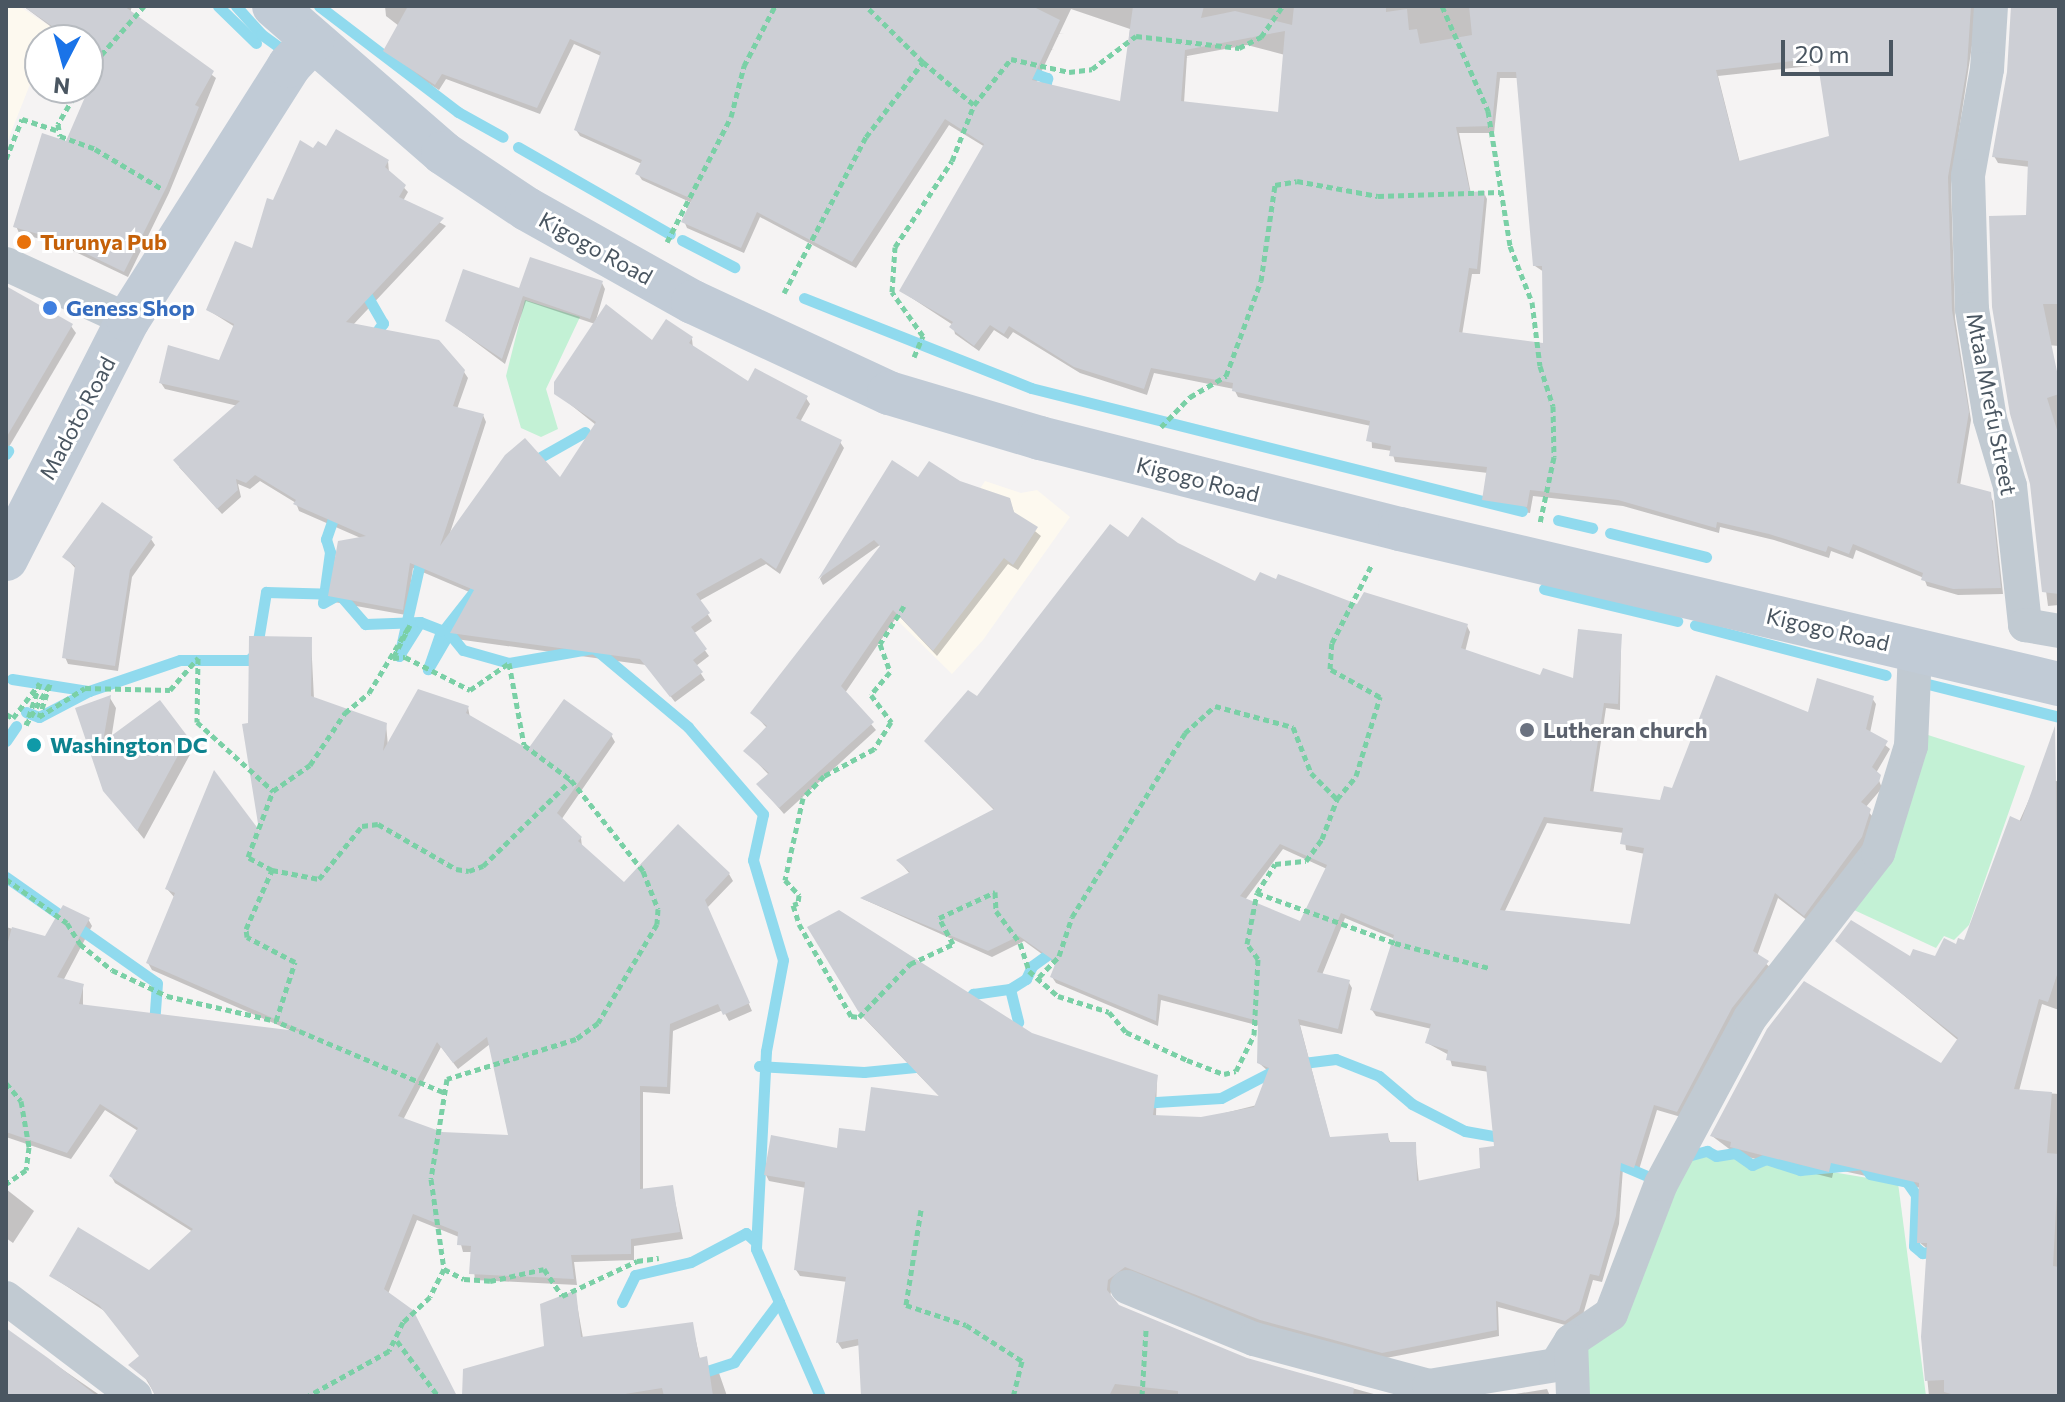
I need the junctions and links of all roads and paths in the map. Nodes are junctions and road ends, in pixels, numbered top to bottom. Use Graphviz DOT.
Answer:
graph roads {
  1 [pos="144,6"];
  2 [pos="274,6"];
  3 [pos="775,6"];
  4 [pos="866,6"];
  5 [pos="1283,6"];
  6 [pos="1442,6"];
  7 [pos="1991,6"];
  8 [pos="312,41"];
  9 [pos="104,52"];
  10 [pos="923,62"];
  11 [pos="70,104"];
  12 [pos="974,105"];
  13 [pos="56,130"];
  14 [pos="6,159"];
  15 [pos="1500,192"];
  16 [pos="199,207"];
  17 [pos="6,264"];
  18 [pos="644,275"];
  19 [pos="784,293"];
  20 [pos="128,320"];
  21 [pos="889,393"];
  22 [pos="1152,467"];
  23 [pos="1400,529"];
  24 [pos="1527,557"];
  25 [pos="6,559"];
  26 [pos="904,606"];
  27 [pos="2025,625"];
  28 [pos="2059,631"];
  29 [pos="1915,649"];
  30 [pos="2039,681"];
  31 [pos="6,714"];
  32 [pos="571,780"];
  33 [pos="273,791"];
  34 [pos="1337,799"];
  35 [pos="272,870"];
  36 [pos="6,879"];
  37 [pos="1257,893"];
  38 [pos="1489,968"];
  39 [pos="1039,977"];
  40 [pos="276,1021"];
  41 [pos="6,1083"];
  42 [pos="443,1092"];
  43 [pos="6,1184"];
  44 [pos="921,1210"];
  45 [pos="659,1258"];
  46 [pos="444,1269"];
  47 [pos="1127,1287"];
  48 [pos="6,1298"];
  49 [pos="1192,1318"];
  50 [pos="397,1341"];
  51 [pos="1571,1341"];
  52 [pos="1428,1391"];
  53 [pos="135,1396"];
  54 [pos="308,1396"];
  55 [pos="438,1396"];
  56 [pos="1013,1396"];
  57 [pos="1142,1396"];
  58 [pos="1573,1396"];
  1 -- 9 [label="path"];
  2 -- 8 [label="main road, Kigogo Road"];
  3 -- 18 [label="path"];
  4 -- 10 [label="path"];
  5 -- 12 [label="path"];
  6 -- 15 [label="path"];
  7 -- 27 [label="street, Mtaa Mrefu Street"];
  8 -- 16 [label="main road, Madoto Road"];
  8 -- 18 [label="main road, Kigogo Road"];
  10 -- 12 [label="path"];
  10 -- 19 [label="path"];
  11 -- 13 [label="path"];
  12 -- 21 [label="path"];
  13 -- 14 [label="path"];
  13 -- 16 [label="path"];
  15 -- 22 [label="path"];
  15 -- 24 [label="path"];
  16 -- 20 [label="main road, Madoto Road"];
  17 -- 20 [label="street"];
  18 -- 21 [label="main road, Kigogo Road"];
  20 -- 25 [label="main road, Madoto Road"];
  21 -- 22 [label="main road, Kigogo Road"];
  22 -- 23 [label="main road, Kigogo Road"];
  23 -- 24 [label="main road, Kigogo Road"];
  23 -- 34 [label="path"];
  24 -- 29 [label="main road, Kigogo Road"];
  26 -- 39 [label="path"];
  27 -- 28 [label="street"];
  27 -- 30 [label="street, Mtaa Mrefu Street"];
  29 -- 30 [label="main road, Kigogo Road"];
  29 -- 51 [label="street"];
  31 -- 33 [label="path"];
  32 -- 33 [label="path"];
  32 -- 35 [label="path"];
  32 -- 42 [label="path"];
  33 -- 35 [label="path"];
  34 -- 37 [label="path"];
  34 -- 39 [label="path"];
  35 -- 40 [label="path"];
  36 -- 40 [label="path"];
  37 -- 38 [label="path"];
  37 -- 39 [label="path"];
  40 -- 42 [label="path"];
  41 -- 43 [label="path"];
  42 -- 46 [label="path"];
  44 -- 56 [label="path"];
  45 -- 46 [label="path"];
  46 -- 50 [label="path"];
  47 -- 49 [label="street"];
  48 -- 53 [label="street"];
  49 -- 52 [label="street"];
  49 -- 57 [label="path"];
  50 -- 54 [label="path"];
  50 -- 55 [label="path"];
  51 -- 52 [label="street"];
  51 -- 58 [label="street"];
}
